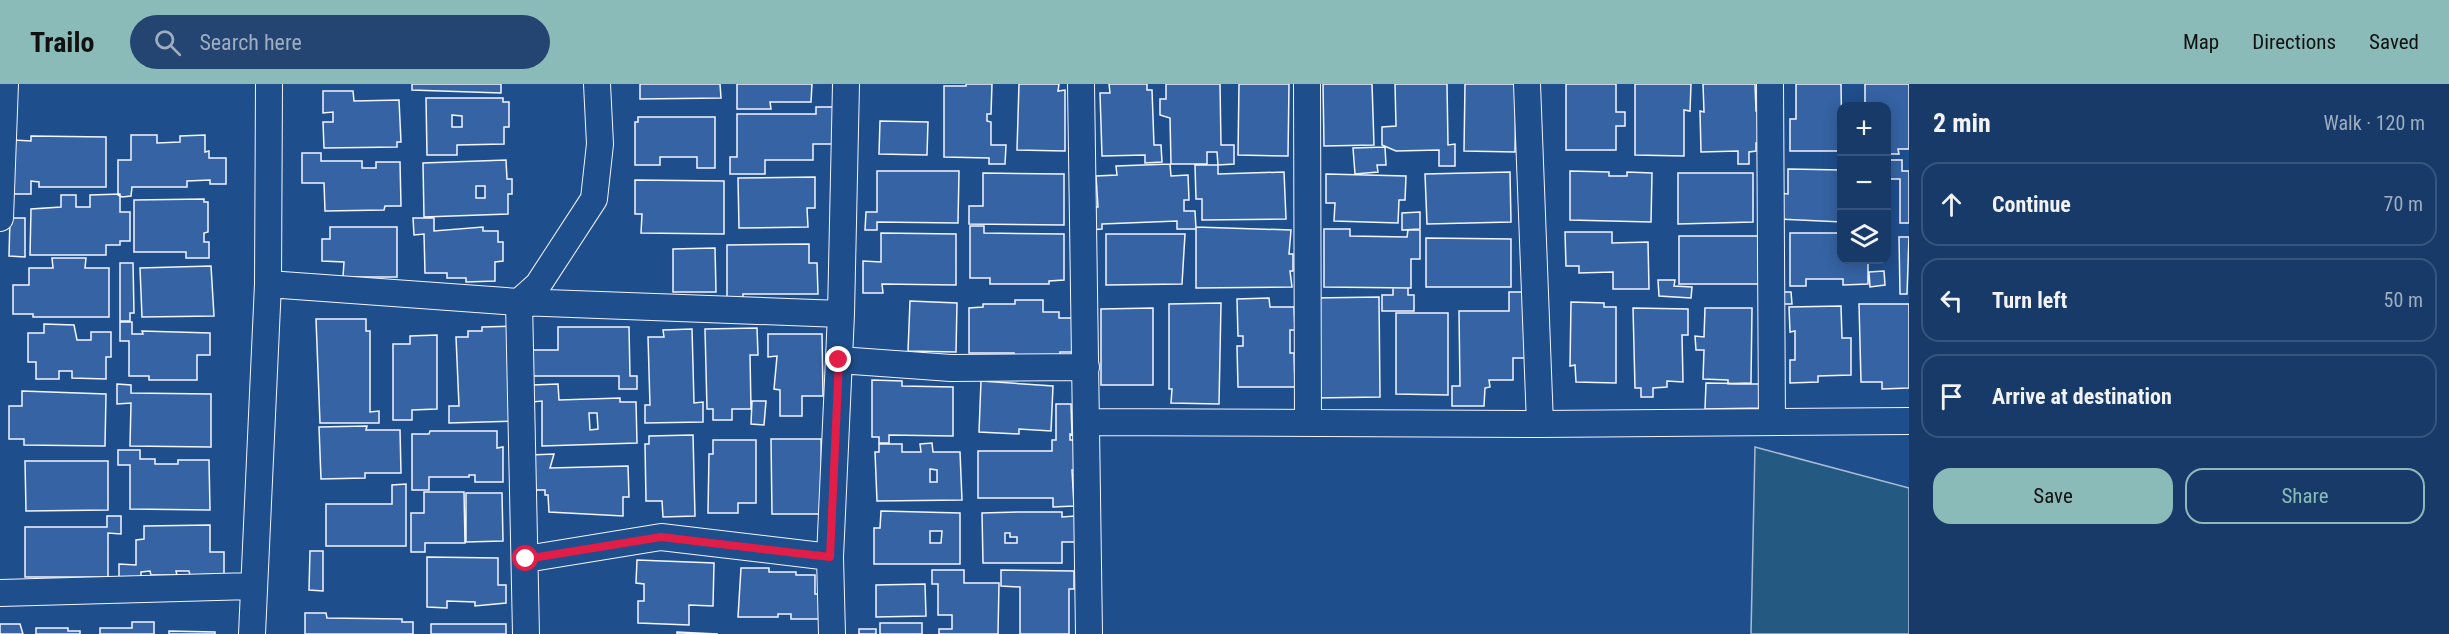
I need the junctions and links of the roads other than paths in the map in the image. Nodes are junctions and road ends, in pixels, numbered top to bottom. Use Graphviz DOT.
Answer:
graph roads {
  1 [pos="5,84"];
  2 [pos="270,84"];
  3 [pos="597,84"];
  4 [pos="846,84"];
  5 [pos="1081,84"];
  6 [pos="1307,84"];
  7 [pos="1527,84"];
  8 [pos="1770,84"];
  9 [pos="0,218"];
  10 [pos="268,284"];
  11 [pos="519,302"];
  12 [pos="841,314"];
  13 [pos="839,360"];
  14 [pos="1086,367"];
  15 [pos="1909,421"];
  16 [pos="1087,422"];
  17 [pos="1772,422"];
  18 [pos="1308,423"];
  19 [pos="1540,424"];
  20 [pos="830,557"];
  21 [pos="526,559"];
  22 [pos="252,586"];
  23 [pos="0,594"];
  24 [pos="252,634"];
  25 [pos="526,634"];
  26 [pos="832,634"];
  27 [pos="1089,634"];
  1 -- 9 [label="street"];
  2 -- 10 [label="street"];
  3 -- 11 [label="street"];
  4 -- 12 [label="street"];
  5 -- 14 [label="street"];
  6 -- 18 [label="street"];
  7 -- 19 [label="street"];
  8 -- 17 [label="street"];
  10 -- 11 [label="street"];
  10 -- 22 [label="street"];
  11 -- 12 [label="street"];
  11 -- 21 [label="street"];
  12 -- 13 [label="street"];
  13 -- 14 [label="street"];
  13 -- 20 [label="street"];
  14 -- 16 [label="street"];
  15 -- 17 [label="street"];
  16 -- 18 [label="street"];
  16 -- 27 [label="street"];
  17 -- 19 [label="street"];
  18 -- 19 [label="street"];
  20 -- 21 [label="street"];
  20 -- 26 [label="street"];
  21 -- 25 [label="street"];
  22 -- 23 [label="street"];
  22 -- 24 [label="street"];
}
